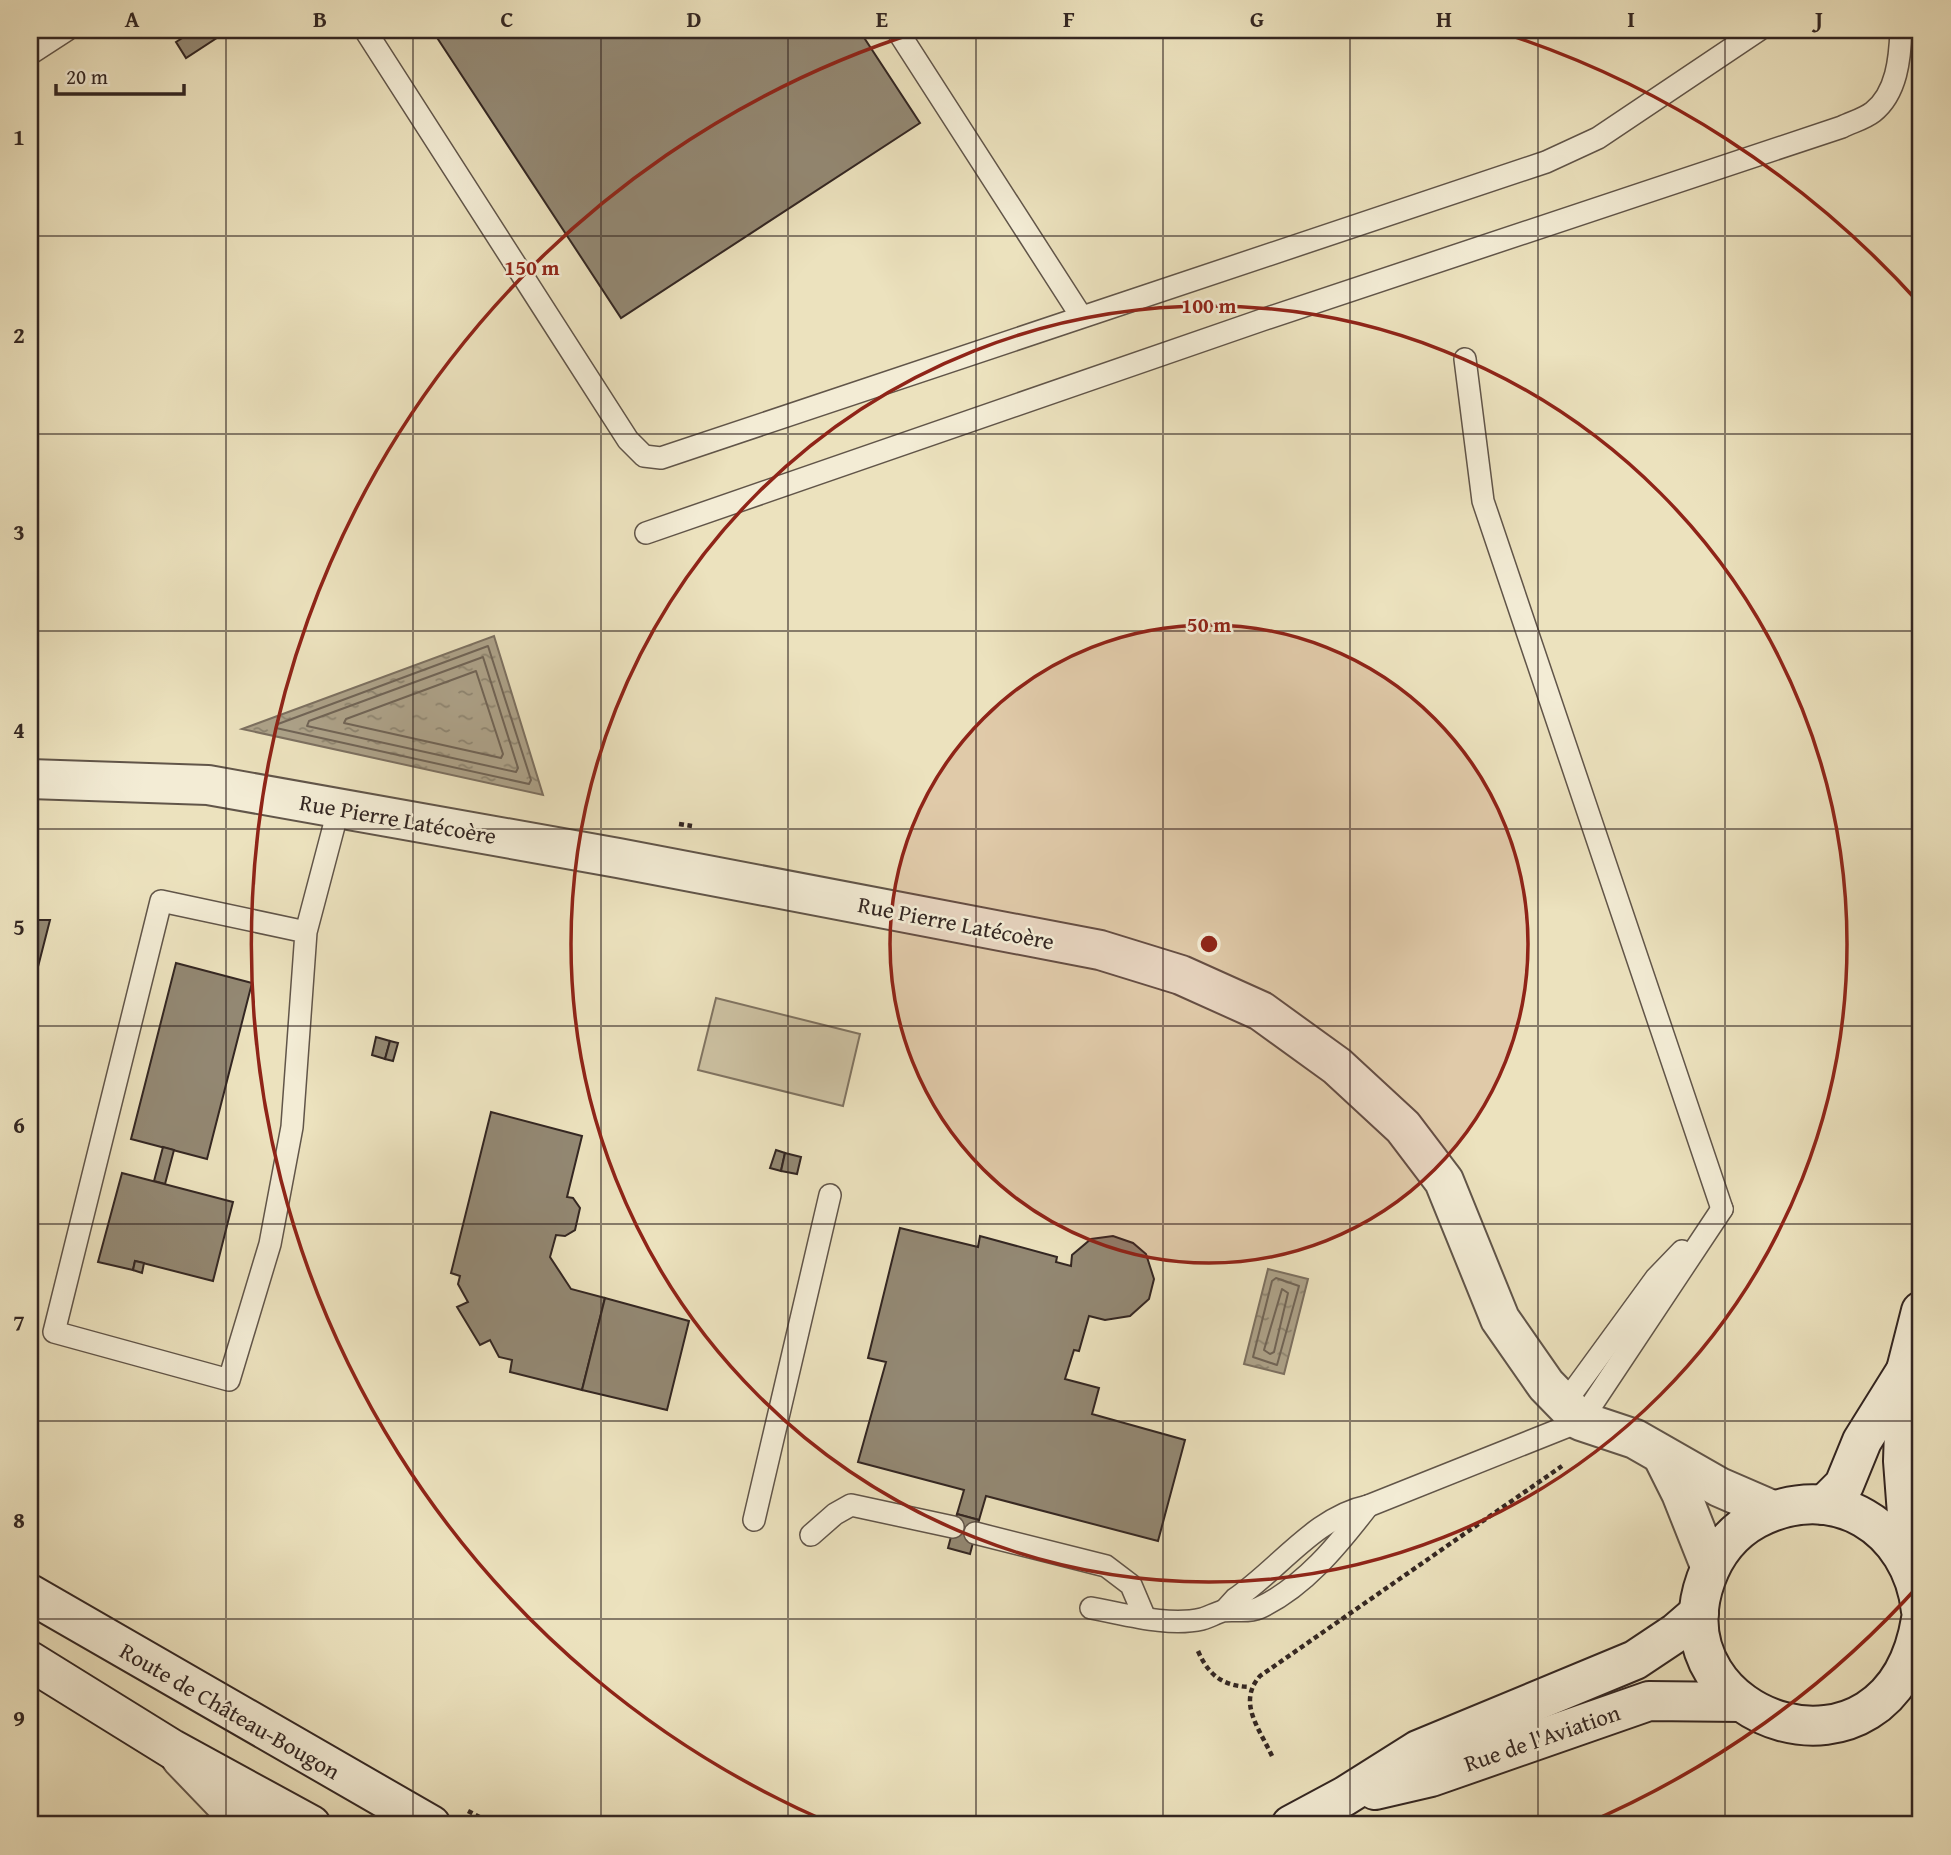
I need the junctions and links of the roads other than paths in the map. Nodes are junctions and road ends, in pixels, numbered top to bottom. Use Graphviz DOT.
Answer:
graph roads {
  1 [pos="67,30"];
  2 [pos="365,30"];
  3 [pos="897,30"];
  4 [pos="1759,30"];
  5 [pos="1901,30"];
  6 [pos="30,54"];
  7 [pos="1081,316"];
  8 [pos="1465,359"];
  9 [pos="646,533"];
  10 [pos="30,779"];
  11 [pos="338,807"];
  12 [pos="306,932"];
  13 [pos="830,1195"];
  14 [pos="1921,1311"];
  15 [pos="1906,1370"];
  16 [pos="1582,1417"];
  17 [pos="1662,1455"];
  18 [pos="1824,1504"];
  19 [pos="1772,1510"];
  20 [pos="754,1520"];
  21 [pos="953,1527"];
  22 [pos="975,1533"];
  23 [pos="811,1535"];
  24 [pos="1710,1566"];
  25 [pos="1911,1567"];
  26 [pos="30,1594"];
  27 [pos="1091,1608"];
  28 [pos="1921,1611"];
  29 [pos="1699,1613"];
  30 [pos="1145,1618"];
  31 [pos="1921,1619"];
  32 [pos="30,1661"];
  33 [pos="1903,1699"];
  34 [pos="1741,1702"];
  35 [pos="172,1749"];
  36 [pos="1345,1796"];
  37 [pos="254,1825"];
  38 [pos="311,1825"];
  39 [pos="431,1825"];
  40 [pos="1291,1825"];
  1 -- 6 [label="lane"];
  2 -- 7 [label="lane"];
  3 -- 7 [label="lane"];
  4 -- 7 [label="lane"];
  5 -- 9 [label="lane"];
  8 -- 16 [label="lane"];
  10 -- 11 [label="street, Rue Pierre Latécoère"];
  11 -- 12 [label="lane"];
  11 -- 16 [label="street, Rue Pierre Latécoère"];
  12 -- 12 [label="lane"];
  13 -- 20 [label="lane"];
  14 -- 15 [label="street"];
  15 -- 18 [label="street"];
  15 -- 25 [label="street"];
  16 -- 17 [label="street"];
  16 -- 30 [label="lane"];
  17 -- 19 [label="street"];
  17 -- 24 [label="street"];
  18 -- 19 [label="street"];
  18 -- 25 [label="street"];
  19 -- 24 [label="street"];
  21 -- 23 [label="lane"];
  22 -- 30 [label="lane"];
  24 -- 29 [label="street"];
  25 -- 28 [label="street"];
  26 -- 39 [label="street, Route de Château-Bougon"];
  27 -- 30 [label="lane"];
  29 -- 34 [label="street"];
  29 -- 36 [label="street, Rue de l'Aviation"];
  31 -- 33 [label="street"];
  32 -- 35 [label="street"];
  33 -- 34 [label="street"];
  34 -- 36 [label="street, Rue de l'Aviation"];
  35 -- 37 [label="street"];
  35 -- 38 [label="street"];
  36 -- 40 [label="street, Rue de l'Aviation"];
}
